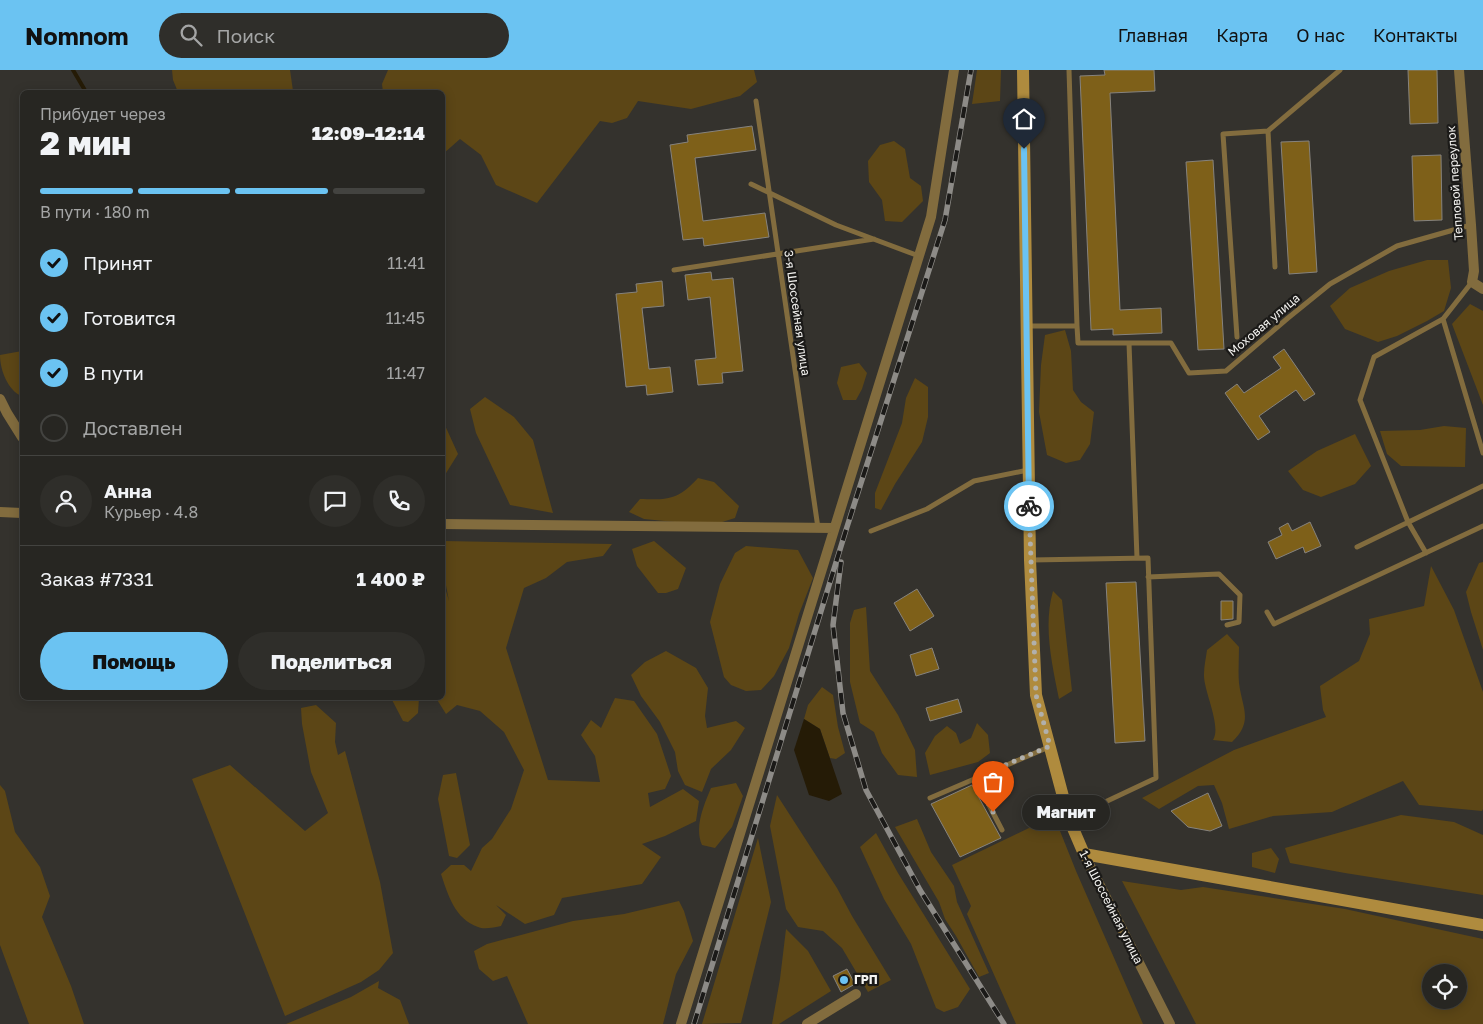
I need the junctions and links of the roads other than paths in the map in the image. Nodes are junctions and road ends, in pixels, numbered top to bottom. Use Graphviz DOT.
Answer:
graph roads {
  1 [pos="954,70"];
  2 [pos="1023,70"];
  3 [pos="1069,70"];
  4 [pos="1340,70"];
  5 [pos="1460,70"];
  6 [pos="756,100"];
  7 [pos="1268,131"];
  8 [pos="751,184"];
  9 [pos="769,193"];
  10 [pos="1471,225"];
  11 [pos="874,239"];
  12 [pos="778,254"];
  13 [pos="919,256"];
  14 [pos="1275,267"];
  15 [pos="674,270"];
  16 [pos="1472,282"];
  17 [pos="1483,289"];
  18 [pos="1443,319"];
  19 [pos="1027,326"];
  20 [pos="1077,326"];
  21 [pos="1236,336"];
  22 [pos="1130,343"];
  23 [pos="0,399"];
  24 [pos="20,434"];
  25 [pos="1483,453"];
  26 [pos="1029,470"];
  27 [pos="1483,486"];
  28 [pos="0,512"];
  29 [pos="20,513"];
  30 [pos="1408,522"];
  31 [pos="445,524"];
  32 [pos="1483,526"];
  33 [pos="818,528"];
  34 [pos="834,528"];
  35 [pos="871,531"];
  36 [pos="1357,547"];
  37 [pos="1426,553"];
  38 [pos="1137,558"];
  39 [pos="1030,560"];
  40 [pos="1148,577"];
  41 [pos="1267,612"];
  42 [pos="1228,625"];
  43 [pos="1050,746"];
  44 [pos="975,778"];
  45 [pos="930,798"];
  46 [pos="1069,819"];
  47 [pos="1002,830"];
  48 [pos="1084,854"];
  49 [pos="1483,925"];
  50 [pos="856,994"];
  51 [pos="681,1024"];
  52 [pos="808,1024"];
  53 [pos="1170,1024"];
  1 -- 13 [label="street"];
  2 -- 19 [label="street, 1-я Шоссейная улица"];
  3 -- 20 [label="lane"];
  4 -- 7 [label="lane"];
  5 -- 10 [label="street, Тепловой переулок"];
  6 -- 9 [label="lane, 3-я Шоссейная улица"];
  7 -- 14 [label="lane"];
  7 -- 21 [label="lane"];
  8 -- 9 [label="lane"];
  9 -- 11 [label="lane"];
  9 -- 12 [label="lane, 3-я Шоссейная улица"];
  10 -- 16 [label="street, Тепловой переулок"];
  10 -- 22 [label="lane, Моховая улица"];
  11 -- 12 [label="lane"];
  11 -- 13 [label="lane"];
  12 -- 15 [label="lane"];
  12 -- 33 [label="lane, 3-я Шоссейная улица"];
  13 -- 34 [label="street"];
  16 -- 17 [label="street"];
  16 -- 18 [label="lane"];
  18 -- 25 [label="lane"];
  18 -- 30 [label="lane"];
  19 -- 20 [label="lane"];
  19 -- 26 [label="street, 1-я Шоссейная улица"];
  20 -- 22 [label="lane, Моховая улица"];
  22 -- 38 [label="lane"];
  23 -- 24 [label="street"];
  26 -- 35 [label="lane"];
  26 -- 39 [label="street, 1-я Шоссейная улица"];
  27 -- 30 [label="lane"];
  28 -- 29 [label="street"];
  30 -- 36 [label="lane"];
  30 -- 37 [label="lane"];
  31 -- 33 [label="street"];
  32 -- 37 [label="lane"];
  33 -- 34 [label="street"];
  34 -- 51 [label="street"];
  37 -- 41 [label="lane"];
  38 -- 39 [label="lane"];
  38 -- 40 [label="lane"];
  39 -- 43 [label="street, 1-я Шоссейная улица"];
  40 -- 42 [label="lane"];
  40 -- 46 [label="lane"];
  43 -- 44 [label="lane"];
  43 -- 46 [label="street, 1-я Шоссейная улица"];
  44 -- 45 [label="lane"];
  44 -- 47 [label="lane"];
  46 -- 48 [label="street, 1-я Шоссейная улица"];
  48 -- 49 [label="street"];
  48 -- 53 [label="street, 1-я Шоссейная улица"];
  50 -- 52 [label="street"];
}
